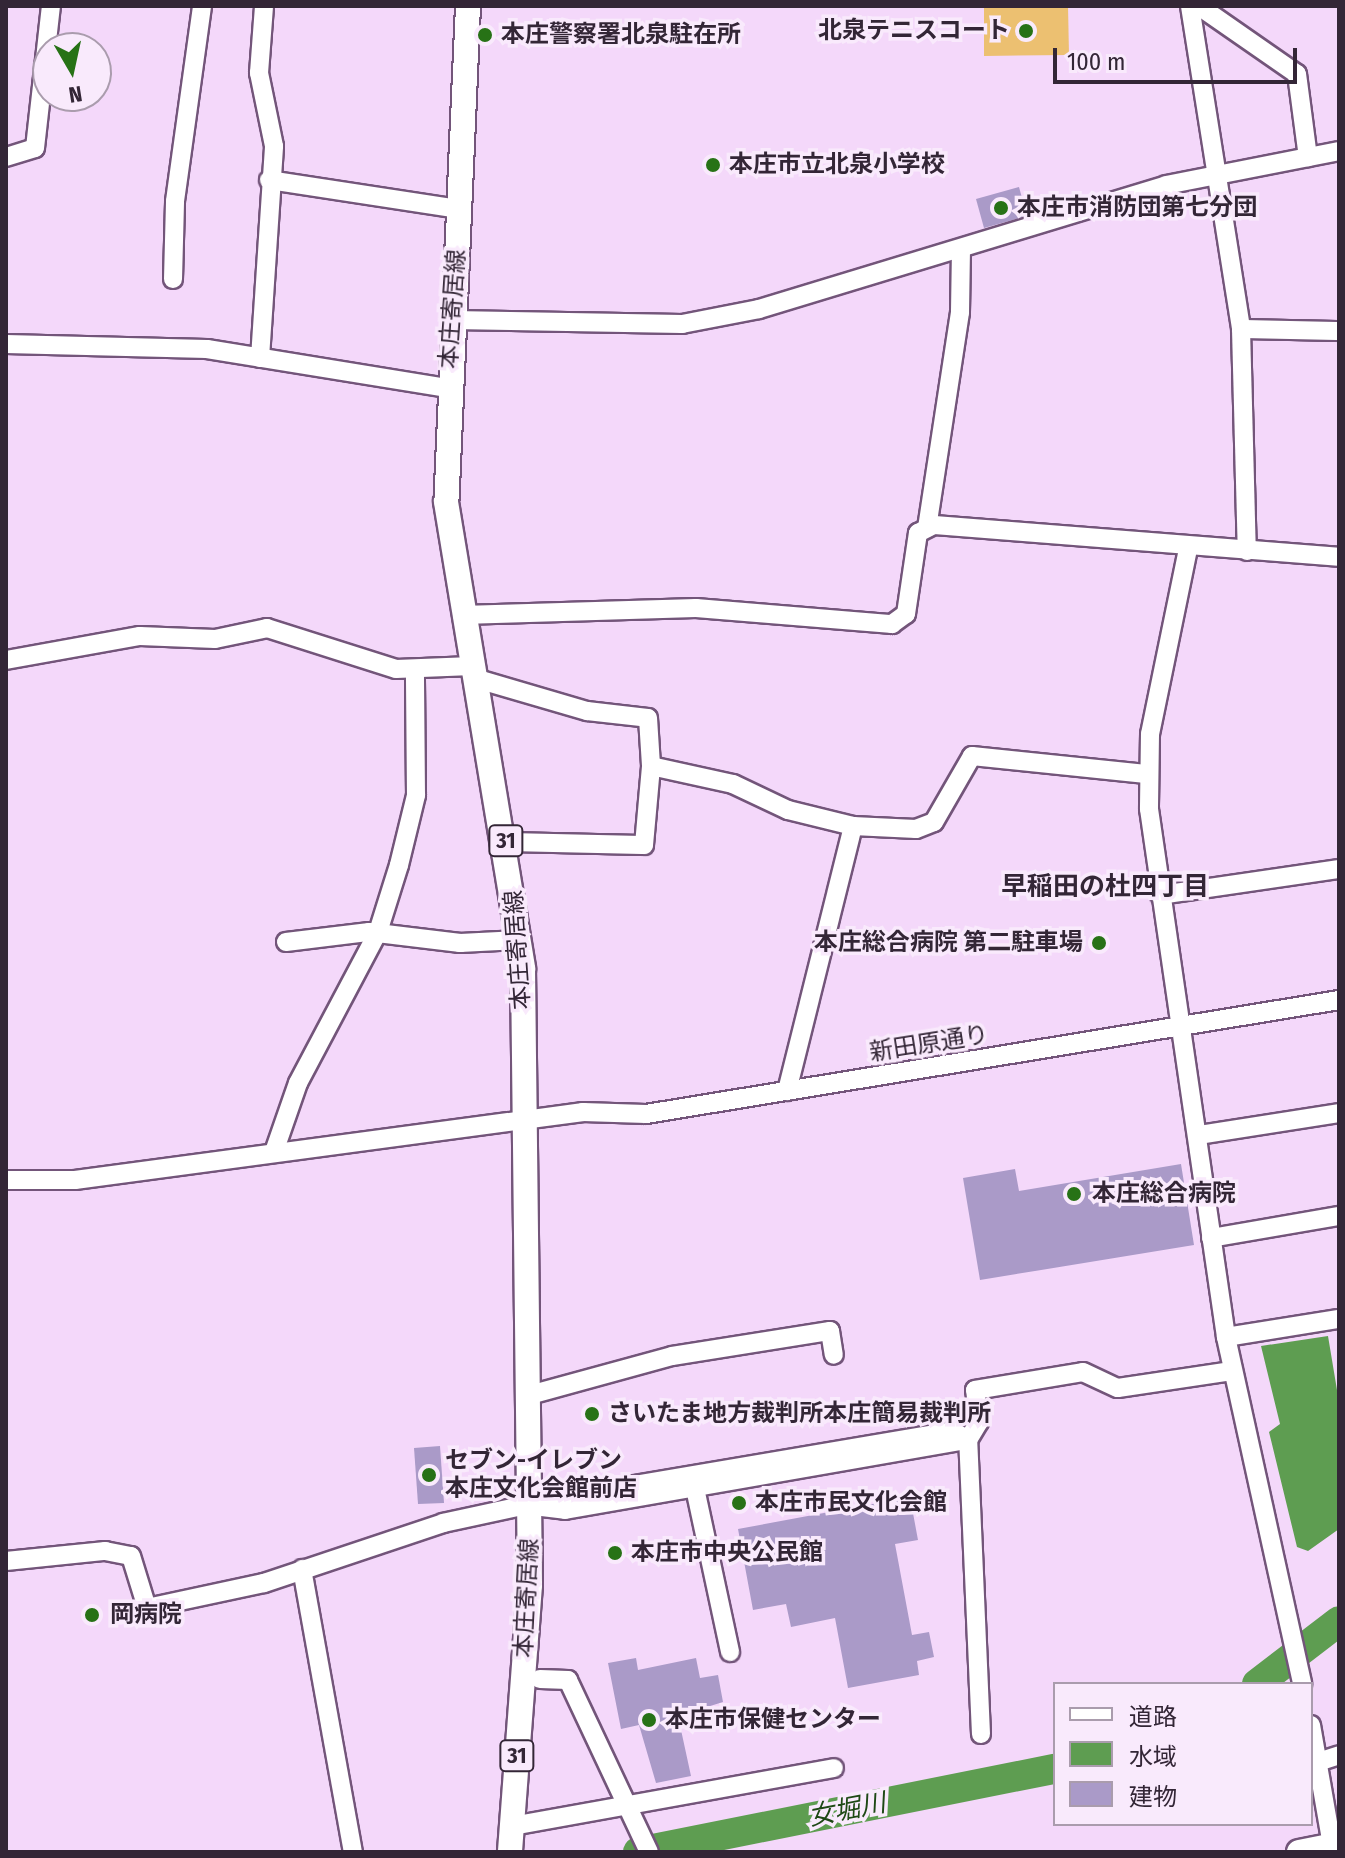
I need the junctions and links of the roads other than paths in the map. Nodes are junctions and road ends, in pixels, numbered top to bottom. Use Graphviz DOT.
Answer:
graph roads {
  1 [pos="51,6"];
  2 [pos="202,6"];
  3 [pos="264,6"];
  4 [pos="468,6"];
  5 [pos="1190,6"];
  6 [pos="1199,6"];
  7 [pos="1339,151"];
  8 [pos="6,157"];
  9 [pos="1308,157"];
  10 [pos="1217,173"];
  11 [pos="269,180"];
  12 [pos="459,209"];
  13 [pos="961,250"];
  14 [pos="173,279"];
  15 [pos="453,320"];
  16 [pos="1241,329"];
  17 [pos="1339,331"];
  18 [pos="6,344"];
  19 [pos="260,358"];
  20 [pos="448,388"];
  21 [pos="927,528"];
  22 [pos="1188,549"];
  23 [pos="1247,551"];
  24 [pos="1339,557"];
  25 [pos="462,615"];
  26 [pos="6,660"];
  27 [pos="415,672"];
  28 [pos="473,672"];
  29 [pos="651,766"];
  30 [pos="1146,774"];
  31 [pos="853,826"];
  32 [pos="507,842"];
  33 [pos="1339,869"];
  34 [pos="1160,895"];
  35 [pos="378,932"];
  36 [pos="519,940"];
  37 [pos="286,942"];
  38 [pos="1339,1000"];
  39 [pos="1181,1028"];
  40 [pos="787,1091"];
  41 [pos="1339,1113"];
  42 [pos="525,1120"];
  43 [pos="1199,1135"];
  44 [pos="274,1152"];
  45 [pos="6,1180"];
  46 [pos="1339,1216"];
  47 [pos="1211,1238"];
  48 [pos="1339,1319"];
  49 [pos="1226,1337"];
  50 [pos="834,1355"];
  51 [pos="1232,1371"];
  52 [pos="526,1396"];
  53 [pos="968,1440"];
  54 [pos="694,1481"];
  55 [pos="531,1506"];
  56 [pos="6,1561"];
  57 [pos="302,1569"];
  58 [pos="730,1652"];
  59 [pos="540,1679"];
  60 [pos="1302,1682"];
  61 [pos="981,1734"];
  62 [pos="1313,1736"];
  63 [pos="1339,1755"];
  64 [pos="1318,1762"];
  65 [pos="834,1768"];
  66 [pos="628,1812"];
  67 [pos="511,1837"];
  68 [pos="1335,1845"];
  69 [pos="353,1852"];
  70 [pos="649,1852"];
  71 [pos="1299,1852"];
  1 -- 8 [label="street"];
  2 -- 14 [label="street"];
  3 -- 11 [label="street"];
  4 -- 12 [label="main road, 本庄寄居線 / 31"];
  5 -- 10 [label="street"];
  6 -- 9 [label="street"];
  7 -- 9 [label="street"];
  9 -- 10 [label="street"];
  10 -- 13 [label="street"];
  10 -- 16 [label="street"];
  11 -- 12 [label="street"];
  11 -- 19 [label="street"];
  12 -- 15 [label="main road, 本庄寄居線 / 31"];
  13 -- 15 [label="street"];
  13 -- 21 [label="street"];
  15 -- 20 [label="main road, 本庄寄居線 / 31"];
  16 -- 17 [label="street"];
  16 -- 23 [label="street"];
  18 -- 19 [label="street"];
  19 -- 20 [label="street"];
  20 -- 25 [label="main road, 本庄寄居線 / 31"];
  21 -- 22 [label="street"];
  21 -- 25 [label="street"];
  22 -- 23 [label="street"];
  22 -- 30 [label="street"];
  23 -- 24 [label="street"];
  25 -- 28 [label="main road, 本庄寄居線 / 31"];
  26 -- 27 [label="street"];
  27 -- 28 [label="street"];
  27 -- 35 [label="street"];
  28 -- 29 [label="street"];
  28 -- 32 [label="main road, 本庄寄居線 / 31"];
  29 -- 31 [label="street"];
  29 -- 32 [label="street"];
  30 -- 31 [label="street"];
  30 -- 34 [label="street"];
  31 -- 40 [label="street"];
  32 -- 36 [label="main road, 本庄寄居線 / 31"];
  33 -- 34 [label="street"];
  34 -- 39 [label="street"];
  35 -- 36 [label="street"];
  35 -- 37 [label="street"];
  35 -- 44 [label="street"];
  36 -- 42 [label="main road, 本庄寄居線 / 31"];
  38 -- 39 [label="street, 新田原通り"];
  39 -- 40 [label="street, 新田原通り"];
  39 -- 43 [label="street"];
  40 -- 42 [label="street, 新田原通り"];
  41 -- 43 [label="street"];
  42 -- 44 [label="street, 新田原通り"];
  42 -- 52 [label="main road, 本庄寄居線 / 31"];
  43 -- 47 [label="street"];
  44 -- 45 [label="street, 新田原通り"];
  46 -- 47 [label="street"];
  47 -- 49 [label="street"];
  48 -- 49 [label="street"];
  49 -- 51 [label="street"];
  50 -- 52 [label="street"];
  51 -- 53 [label="street"];
  51 -- 60 [label="street"];
  52 -- 55 [label="main road, 本庄寄居線 / 31"];
  53 -- 54 [label="street"];
  53 -- 61 [label="street"];
  54 -- 55 [label="street"];
  54 -- 58 [label="street"];
  55 -- 57 [label="street"];
  55 -- 67 [label="main road, 本庄寄居線 / 31"];
  56 -- 57 [label="street"];
  57 -- 69 [label="street"];
  59 -- 66 [label="street"];
  62 -- 64 [label="street"];
  63 -- 64 [label="street"];
  64 -- 68 [label="street"];
  65 -- 66 [label="street"];
  66 -- 67 [label="street"];
  66 -- 70 [label="street"];
  68 -- 71 [label="main road"];
}
